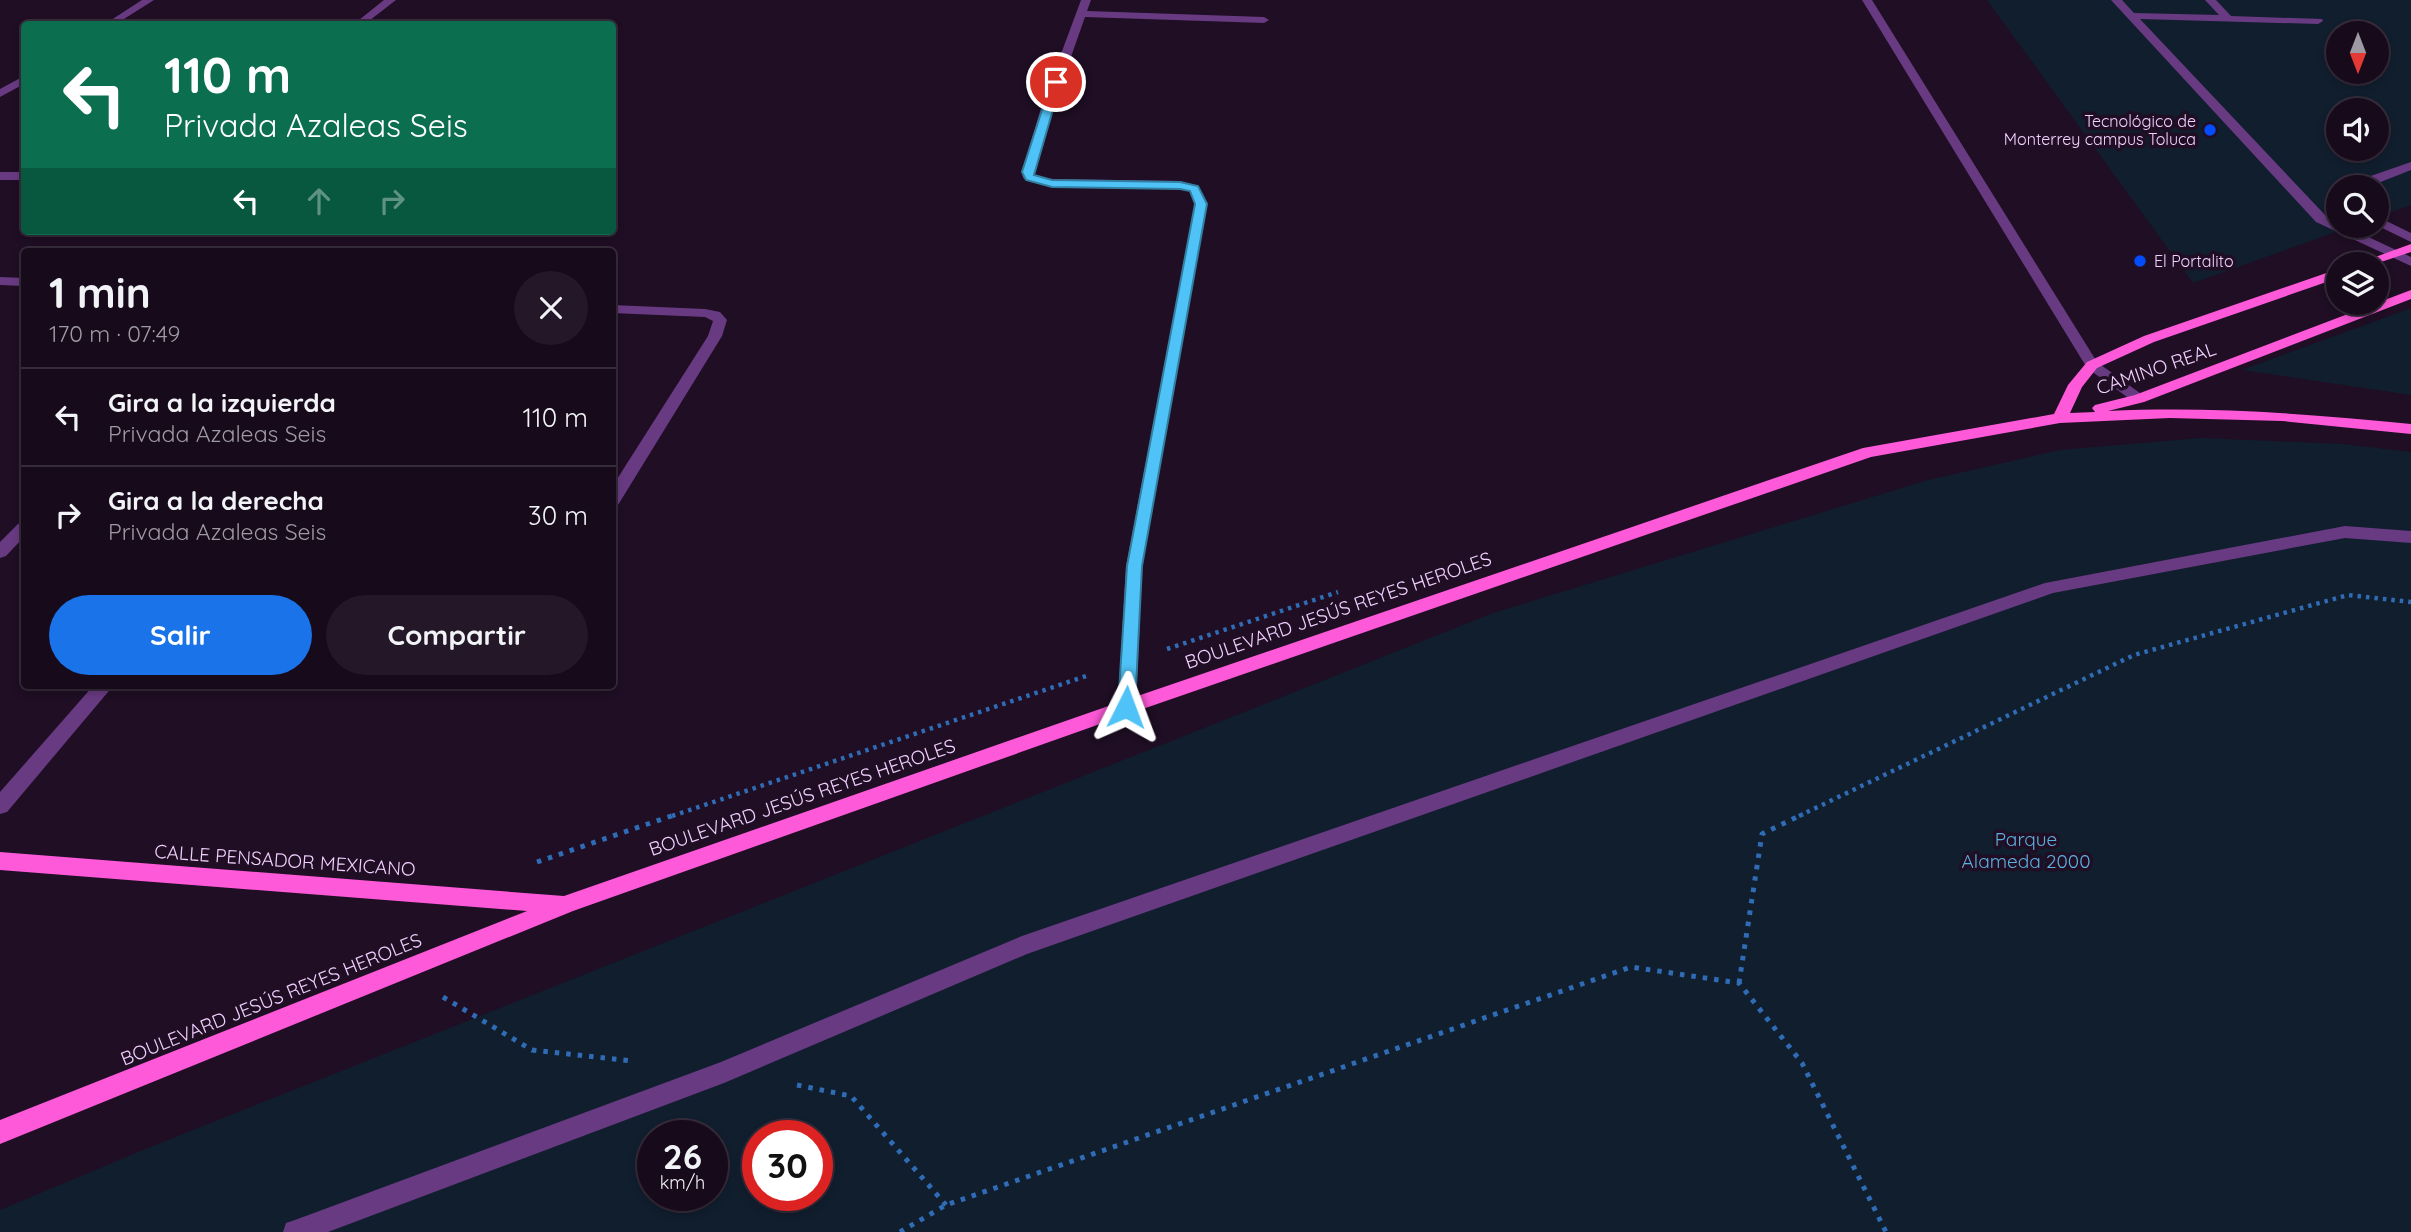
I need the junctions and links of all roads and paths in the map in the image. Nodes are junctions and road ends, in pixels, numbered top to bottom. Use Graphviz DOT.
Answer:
graph roads {
  1 [pos="149,0"];
  2 [pos="391,0"];
  3 [pos="1867,0"];
  4 [pos="2116,0"];
  5 [pos="2210,0"];
  6 [pos="1083,7"];
  7 [pos="2130,16"];
  8 [pos="2228,18"];
  9 [pos="1265,20"];
  10 [pos="115,21"];
  11 [pos="363,21"];
  12 [pos="2318,21"];
  13 [pos="21,81"];
  14 [pos="0,94"];
  15 [pos="2411,166"];
  16 [pos="2386,175"];
  17 [pos="0,176"];
  18 [pos="21,176"];
  19 [pos="2389,227"];
  20 [pos="2411,238"];
  21 [pos="2411,248"];
  22 [pos="2394,254"];
  23 [pos="2389,256"];
  24 [pos="2411,262"];
  25 [pos="2326,277"];
  26 [pos="0,281"];
  27 [pos="21,282"];
  28 [pos="2411,293"];
  29 [pos="616,309"];
  30 [pos="2092,365"];
  31 [pos="2138,399"];
  32 [pos="2060,418"];
  33 [pos="2411,429"];
  34 [pos="616,495"];
  35 [pos="21,531"];
  36 [pos="2411,537"];
  37 [pos="0,552"];
  38 [pos="2411,602"];
  39 [pos="101,689"];
  40 [pos="1126,707"];
  41 [pos="0,806"];
  42 [pos="0,861"];
  43 [pos="567,904"];
  44 [pos="1739,983"];
  45 [pos="0,1132"];
  46 [pos="295,1232"];
  47 [pos="900,1232"];
  48 [pos="1886,1232"];
  1 -- 10 [label="street"];
  2 -- 11 [label="street"];
  3 -- 30 [label="street"];
  4 -- 7 [label="street"];
  5 -- 8 [label="street"];
  6 -- 9 [label="street"];
  6 -- 40 [label="street"];
  7 -- 8 [label="street"];
  7 -- 22 [label="street"];
  8 -- 12 [label="street"];
  13 -- 14 [label="street"];
  15 -- 16 [label="street"];
  17 -- 18 [label="street"];
  19 -- 20 [label="street"];
  21 -- 22 [label="main road"];
  22 -- 23 [label="main road"];
  22 -- 24 [label="street"];
  25 -- 30 [label="main road, CAMINO REAL"];
  26 -- 27 [label="street"];
  28 -- 31 [label="main road, CAMINO REAL"];
  29 -- 34 [label="street"];
  30 -- 31 [label="street"];
  30 -- 32 [label="main road, CAMINO REAL"];
  31 -- 32 [label="main road, CAMINO REAL"];
  32 -- 33 [label="main road, BOULEVARD JESÚS REYES HEROLES"];
  32 -- 40 [label="main road, BOULEVARD JESÚS REYES HEROLES"];
  35 -- 37 [label="street"];
  36 -- 46 [label="street"];
  38 -- 44 [label="path"];
  39 -- 41 [label="street"];
  40 -- 43 [label="main road, BOULEVARD JESÚS REYES HEROLES"];
  42 -- 43 [label="main road, CALLE PENSADOR MEXICANO"];
  43 -- 45 [label="main road, BOULEVARD JESÚS REYES HEROLES"];
  44 -- 47 [label="path"];
  44 -- 48 [label="path"];
}
